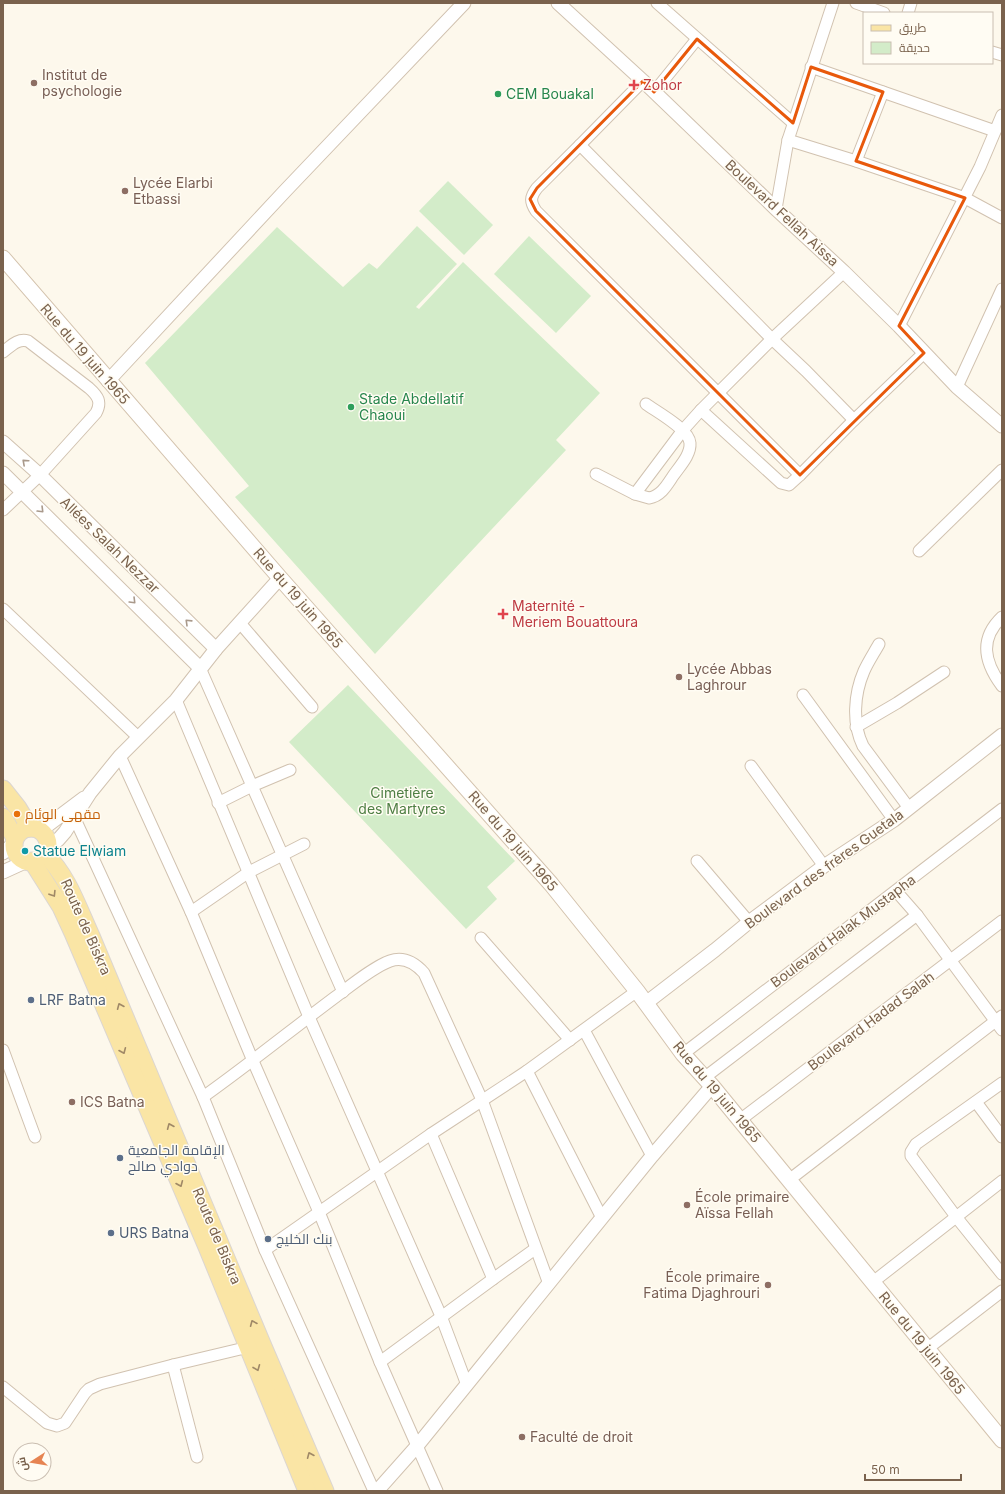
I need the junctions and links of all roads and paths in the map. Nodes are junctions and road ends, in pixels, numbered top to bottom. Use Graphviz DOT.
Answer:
graph roads {
  1 [pos="464,3"];
  2 [pos="558,3"];
  3 [pos="833,3"];
  4 [pos="856,3"];
  5 [pos="664,5"];
  6 [pos="881,12"];
  7 [pos="698,39"];
  8 [pos="811,67"];
  9 [pos="643,81"];
  10 [pos="654,92"];
  11 [pos="883,92"];
  12 [pos="1002,115"];
  13 [pos="793,123"];
  14 [pos="995,131"];
  15 [pos="788,140"];
  16 [pos="580,146"];
  17 [pos="856,161"];
  18 [pos="965,198"];
  19 [pos="776,209"];
  20 [pos="1002,218"];
  21 [pos="4,261"];
  22 [pos="844,272"];
  23 [pos="1002,289"];
  24 [pos="899,326"];
  25 [pos="772,339"];
  26 [pos="3,352"];
  27 [pos="924,353"];
  28 [pos="108,381"];
  29 [pos="957,387"];
  30 [pos="718,393"];
  31 [pos="646,404"];
  32 [pos="701,410"];
  33 [pos="854,420"];
  34 [pos="1002,426"];
  35 [pos="683,430"];
  36 [pos="3,442"];
  37 [pos="1002,470"];
  38 [pos="3,473"];
  39 [pos="596,474"];
  40 [pos="40,475"];
  41 [pos="800,475"];
  42 [pos="22,491"];
  43 [pos="635,494"];
  44 [pos="3,510"];
  45 [pos="918,551"];
  46 [pos="280,578"];
  47 [pos="3,609"];
  48 [pos="1002,617"];
  49 [pos="240,623"];
  50 [pos="879,644"];
  51 [pos="216,649"];
  52 [pos="200,668"];
  53 [pos="944,672"];
  54 [pos="1002,686"];
  55 [pos="802,696"];
  56 [pos="176,700"];
  57 [pos="312,707"];
  58 [pos="856,727"];
  59 [pos="1002,735"];
  60 [pos="138,737"];
  61 [pos="120,756"];
  62 [pos="751,766"];
  63 [pos="290,770"];
  64 [pos="252,786"];
  65 [pos="3,789"];
  66 [pos="90,793"];
  67 [pos="218,804"];
  68 [pos="910,808"];
  69 [pos="1002,809"];
  70 [pos="3,817"];
  71 [pos="75,819"];
  72 [pos="894,820"];
  73 [pos="35,829"];
  74 [pos="304,844"];
  75 [pos="11,845"];
  76 [pos="283,854"];
  77 [pos="38,856"];
  78 [pos="698,861"];
  79 [pos="824,866"];
  80 [pos="3,872"];
  81 [pos="249,872"];
  82 [pos="896,891"];
  83 [pos="190,912"];
  84 [pos="917,916"];
  85 [pos="1002,920"];
  86 [pos="749,922"];
  87 [pos="481,938"];
  88 [pos="950,961"];
  89 [pos="637,991"];
  90 [pos="343,992"];
  91 [pos="646,1004"];
  92 [pos="309,1017"];
  93 [pos="998,1018"];
  94 [pos="584,1030"];
  95 [pos="1002,1030"];
  96 [pos="570,1040"];
  97 [pos="3,1050"];
  98 [pos="683,1054"];
  99 [pos="253,1061"];
  100 [pos="527,1071"];
  101 [pos="708,1082"];
  102 [pos="1002,1083"];
  103 [pos="203,1098"];
  104 [pos="482,1100"];
  105 [pos="976,1102"];
  106 [pos="740,1120"];
  107 [pos="431,1134"];
  108 [pos="35,1137"];
  109 [pos="1002,1137"];
  110 [pos="652,1156"];
  111 [pos="377,1173"];
  112 [pos="789,1180"];
  113 [pos="1002,1181"];
  114 [pos="319,1212"];
  115 [pos="602,1218"];
  116 [pos="957,1218"];
  117 [pos="535,1249"];
  118 [pos="265,1250"];
  119 [pos="1002,1274"];
  120 [pos="493,1278"];
  121 [pos="873,1282"];
  122 [pos="549,1284"];
  123 [pos="1002,1291"];
  124 [pos="441,1316"];
  125 [pos="255,1345"];
  126 [pos="927,1349"];
  127 [pos="380,1362"];
  128 [pos="173,1364"];
  129 [pos="467,1385"];
  130 [pos="3,1387"];
  131 [pos="1002,1440"];
  132 [pos="417,1446"];
  133 [pos="197,1457"];
  134 [pos="307,1491"];
  135 [pos="325,1491"];
  136 [pos="376,1491"];
  137 [pos="437,1491"];
  1 -- 28 [label="street"];
  2 -- 9 [label="street, Boulevard Fellah Aissa"];
  3 -- 8 [label="street"];
  4 -- 6 [label="street"];
  5 -- 7 [label="street"];
  7 -- 10 [label="street"];
  7 -- 13 [label="street"];
  8 -- 11 [label="street"];
  8 -- 13 [label="street"];
  9 -- 10 [label="street, Boulevard Fellah Aissa"];
  9 -- 16 [label="street"];
  10 -- 19 [label="street, Boulevard Fellah Aissa"];
  11 -- 14 [label="street"];
  11 -- 17 [label="street"];
  12 -- 14 [label="street"];
  13 -- 15 [label="street"];
  14 -- 18 [label="street"];
  15 -- 17 [label="street"];
  15 -- 19 [label="street"];
  16 -- 25 [label="street"];
  16 -- 30 [label="street"];
  17 -- 18 [label="street"];
  18 -- 20 [label="street"];
  18 -- 24 [label="street"];
  19 -- 22 [label="street, Boulevard Fellah Aissa"];
  21 -- 28 [label="main road, Rue du 19 juin 1965"];
  22 -- 24 [label="street, Boulevard Fellah Aissa"];
  22 -- 25 [label="street"];
  23 -- 29 [label="street"];
  24 -- 27 [label="street, Boulevard Fellah Aissa"];
  25 -- 30 [label="street"];
  25 -- 33 [label="street"];
  26 -- 40 [label="street"];
  27 -- 29 [label="street, Boulevard Fellah Aissa"];
  27 -- 33 [label="street"];
  28 -- 46 [label="main road, Rue du 19 juin 1965"];
  29 -- 34 [label="street, Boulevard Fellah Aissa"];
  30 -- 32 [label="street"];
  30 -- 41 [label="street"];
  31 -- 35 [label="street"];
  32 -- 35 [label="street"];
  32 -- 41 [label="street"];
  33 -- 41 [label="street"];
  35 -- 43 [label="street"];
  35 -- 43 [label="street"];
  40 -- 36 [label="street, Allées Salah Nezzar, one-way"];
  37 -- 45 [label="street"];
  38 -- 42 [label="street"];
  39 -- 43 [label="street"];
  40 -- 42 [label="street"];
  51 -- 40 [label="street, Allées Salah Nezzar, one-way"];
  42 -- 44 [label="street"];
  42 -- 52 [label="street, one-way"];
  46 -- 49 [label="street"];
  46 -- 89 [label="main road, Rue du 19 juin 1965"];
  47 -- 60 [label="street"];
  48 -- 54 [label="street"];
  49 -- 51 [label="street"];
  49 -- 57 [label="street"];
  50 -- 58 [label="street"];
  51 -- 52 [label="street"];
  52 -- 56 [label="street"];
  52 -- 64 [label="street"];
  53 -- 58 [label="street"];
  55 -- 72 [label="street"];
  56 -- 60 [label="street"];
  56 -- 67 [label="street"];
  58 -- 68 [label="street"];
  59 -- 68 [label="street, Boulevard des frères Guetala"];
  60 -- 61 [label="street"];
  61 -- 66 [label="street"];
  61 -- 83 [label="street"];
  62 -- 79 [label="street"];
  63 -- 64 [label="street"];
  64 -- 67 [label="street"];
  64 -- 76 [label="street"];
  65 -- 73 [label="main road"];
  66 -- 71 [label="street"];
  66 -- 73 [label="street"];
  67 -- 81 [label="street"];
  68 -- 72 [label="street, Boulevard des frères Guetala"];
  69 -- 82 [label="street, Boulevard Halak Mustapha"];
  70 -- 75 [label="main road"];
  71 -- 77 [label="street"];
  71 -- 103 [label="street"];
  72 -- 79 [label="street, Boulevard des frères Guetala"];
  73 -- 75 [label="main road"];
  73 -- 77 [label="main road"];
  74 -- 76 [label="street"];
  75 -- 77 [label="main road"];
  76 -- 81 [label="street"];
  76 -- 90 [label="street"];
  77 -- 80 [label="street"];
  77 -- 125 [label="main road, Route de Biskra"];
  78 -- 86 [label="street"];
  79 -- 86 [label="street, Boulevard des frères Guetala"];
  81 -- 83 [label="street"];
  81 -- 92 [label="street"];
  82 -- 84 [label="street"];
  82 -- 98 [label="street, Boulevard Halak Mustapha"];
  83 -- 99 [label="street"];
  84 -- 88 [label="street"];
  84 -- 101 [label="street"];
  85 -- 88 [label="street, Boulevard Hadad Salah"];
  86 -- 91 [label="street, Boulevard des frères Guetala"];
  87 -- 96 [label="street"];
  88 -- 93 [label="street"];
  88 -- 106 [label="street, Boulevard Hadad Salah"];
  89 -- 91 [label="main road, Rue du 19 juin 1965"];
  89 -- 94 [label="street"];
  90 -- 92 [label="street"];
  90 -- 104 [label="street"];
  91 -- 98 [label="main road, Rue du 19 juin 1965"];
  92 -- 99 [label="street"];
  92 -- 111 [label="street"];
  93 -- 95 [label="street"];
  93 -- 112 [label="street"];
  94 -- 96 [label="street"];
  94 -- 110 [label="street"];
  96 -- 100 [label="street"];
  97 -- 108 [label="street"];
  98 -- 101 [label="main road, Rue du 19 juin 1965"];
  99 -- 103 [label="street"];
  99 -- 114 [label="street"];
  100 -- 104 [label="street"];
  100 -- 115 [label="street"];
  101 -- 106 [label="main road, Rue du 19 juin 1965"];
  101 -- 110 [label="street"];
  102 -- 105 [label="street"];
  103 -- 118 [label="street"];
  104 -- 107 [label="street"];
  104 -- 117 [label="street"];
  105 -- 109 [label="street"];
  105 -- 116 [label="street"];
  106 -- 112 [label="main road, Rue du 19 juin 1965"];
  107 -- 111 [label="street"];
  107 -- 120 [label="street"];
  110 -- 115 [label="street"];
  111 -- 114 [label="street"];
  111 -- 124 [label="street"];
  112 -- 121 [label="main road, Rue du 19 juin 1965"];
  113 -- 116 [label="street"];
  114 -- 118 [label="street"];
  114 -- 127 [label="street"];
  115 -- 122 [label="street"];
  116 -- 119 [label="street"];
  116 -- 121 [label="street"];
  117 -- 120 [label="street"];
  117 -- 122 [label="street"];
  118 -- 136 [label="street"];
  120 -- 124 [label="street"];
  121 -- 126 [label="main road, Rue du 19 juin 1965"];
  122 -- 129 [label="street"];
  123 -- 126 [label="street"];
  124 -- 127 [label="street"];
  124 -- 129 [label="street"];
  125 -- 128 [label="street"];
  125 -- 134 [label="main road, Route de Biskra, one-way"];
  135 -- 125 [label="main road, Route de Biskra, one-way"];
  126 -- 131 [label="main road, Rue du 19 juin 1965"];
  127 -- 132 [label="street"];
  128 -- 130 [label="street"];
  128 -- 133 [label="street"];
  129 -- 132 [label="street"];
  132 -- 136 [label="street"];
  132 -- 137 [label="street"];
}
